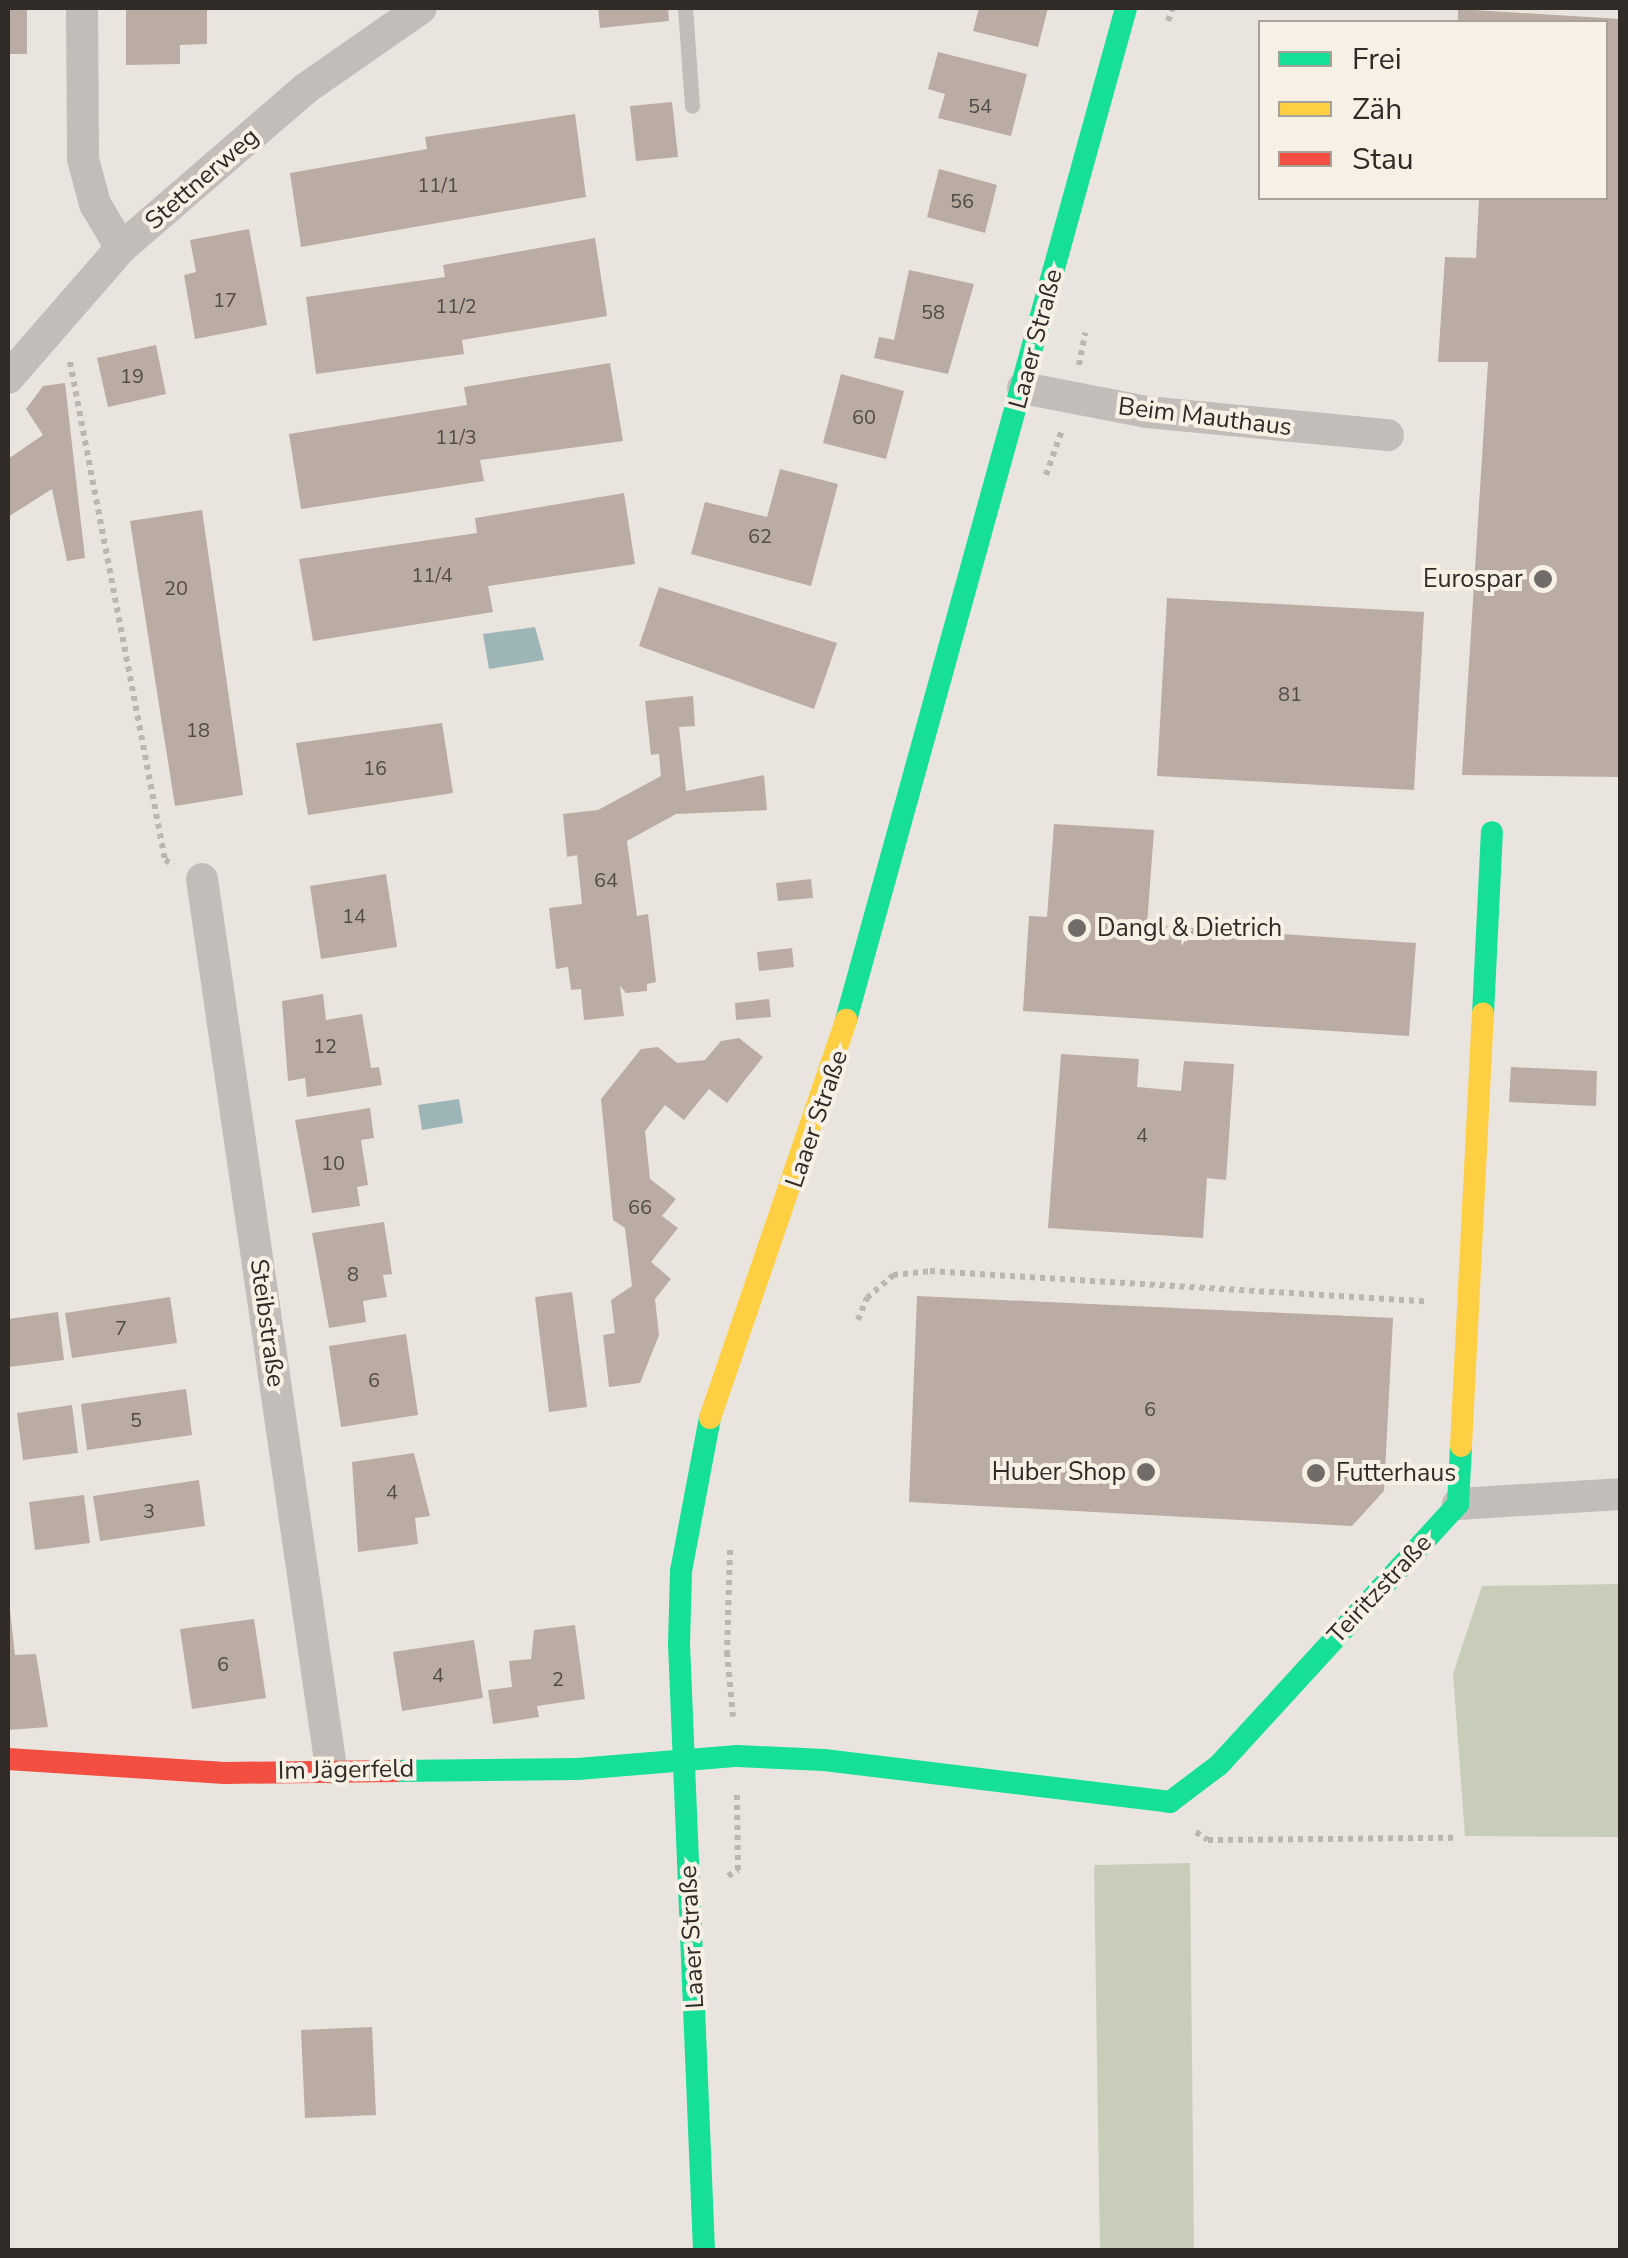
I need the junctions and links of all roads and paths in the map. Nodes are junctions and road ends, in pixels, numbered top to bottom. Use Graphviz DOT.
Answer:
graph roads {
  1 [pos="82,8"];
  2 [pos="421,8"];
  3 [pos="684,8"];
  4 [pos="1126,8"];
  5 [pos="1172,8"];
  6 [pos="1168,25"];
  7 [pos="692,106"];
  8 [pos="122,248"];
  9 [pos="60,314"];
  10 [pos="1088,316"];
  11 [pos="8,378"];
  12 [pos="1024,388"];
  13 [pos="1072,400"];
  14 [pos="1388,435"];
  15 [pos="1043,485"];
  16 [pos="1492,832"];
  17 [pos="202,879"];
  18 [pos="1468,1304"];
  19 [pos="858,1320"];
  20 [pos="1620,1494"];
  21 [pos="1458,1504"];
  22 [pos="730,1543"];
  23 [pos="736,1756"];
  24 [pos="8,1759"];
  25 [pos="684,1762"];
  26 [pos="331,1768"];
  27 [pos="1170,1802"];
  28 [pos="1454,1838"];
  29 [pos="689,1879"];
  30 [pos="704,2250"];
  1 -- 8 [label="street"];
  2 -- 8 [label="street, Stettnerweg"];
  3 -- 7 [label="lane"];
  4 -- 12 [label="street, Laaer Straße"];
  5 -- 6 [label="path"];
  8 -- 9 [label="street, Stettnerweg"];
  9 -- 11 [label="street, Stettnerweg"];
  9 -- 17 [label="path"];
  10 -- 13 [label="path"];
  12 -- 13 [label="street, Beim Mauthaus"];
  12 -- 25 [label="street, Laaer Straße"];
  13 -- 14 [label="street, Beim Mauthaus"];
  13 -- 15 [label="path"];
  16 -- 18 [label="street"];
  17 -- 26 [label="street, Steibstraße"];
  18 -- 19 [label="path"];
  18 -- 21 [label="street"];
  20 -- 21 [label="street"];
  21 -- 27 [label="street, Teiritzstraße"];
  22 -- 23 [label="path"];
  23 -- 25 [label="street"];
  23 -- 27 [label="street"];
  23 -- 29 [label="path"];
  24 -- 26 [label="street, Im Jägerfeld"];
  25 -- 26 [label="street, Im Jägerfeld"];
  25 -- 29 [label="street, Laaer Straße"];
  27 -- 28 [label="path"];
  29 -- 30 [label="street, Laaer Straße"];
}
